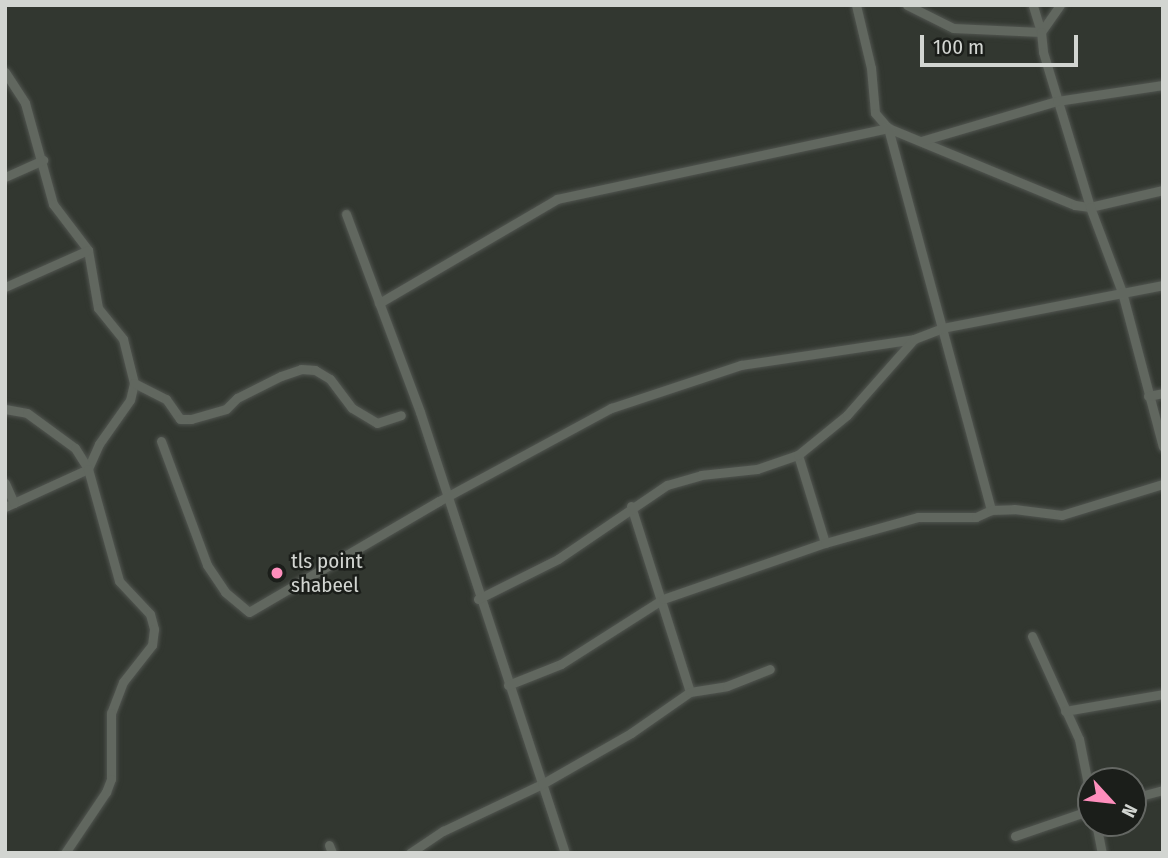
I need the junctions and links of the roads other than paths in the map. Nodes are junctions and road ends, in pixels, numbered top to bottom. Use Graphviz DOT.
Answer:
graph roads {
  1 [pos="856,5"];
  2 [pos="907,5"];
  3 [pos="1033,5"];
  4 [pos="1060,5"];
  5 [pos="1041,32"];
  6 [pos="5,72"];
  7 [pos="1163,85"];
  8 [pos="1057,101"];
  9 [pos="888,128"];
  10 [pos="921,141"];
  11 [pos="43,160"];
  12 [pos="5,177"];
  13 [pos="1163,190"];
  14 [pos="1090,207"];
  15 [pos="346,214"];
  16 [pos="88,250"];
  17 [pos="1163,285"];
  18 [pos="5,287"];
  19 [pos="1122,292"];
  20 [pos="379,303"];
  21 [pos="942,328"];
  22 [pos="914,339"];
  23 [pos="134,383"];
  24 [pos="1163,393"];
  25 [pos="1148,396"];
  26 [pos="5,409"];
  27 [pos="401,415"];
  28 [pos="161,440"];
  29 [pos="1163,447"];
  30 [pos="798,455"];
  31 [pos="88,469"];
  32 [pos="5,484"];
  33 [pos="1163,484"];
  34 [pos="446,497"];
  35 [pos="9,505"];
  36 [pos="631,506"];
  37 [pos="991,510"];
  38 [pos="825,543"];
  39 [pos="478,598"];
  40 [pos="663,599"];
  41 [pos="1032,636"];
  42 [pos="770,669"];
  43 [pos="508,685"];
  44 [pos="691,692"];
  45 [pos="1163,694"];
  46 [pos="1065,711"];
  47 [pos="1084,767"];
  48 [pos="542,784"];
  49 [pos="1077,815"];
  50 [pos="1015,836"];
  51 [pos="65,853"];
  52 [pos="410,853"];
  53 [pos="565,853"];
  1 -- 9 [label="street"];
  2 -- 5 [label="street"];
  3 -- 5 [label="street"];
  4 -- 5 [label="street"];
  5 -- 8 [label="street"];
  6 -- 11 [label="street"];
  7 -- 8 [label="street"];
  8 -- 10 [label="street"];
  8 -- 14 [label="street"];
  9 -- 10 [label="street"];
  9 -- 20 [label="street"];
  9 -- 21 [label="street"];
  10 -- 14 [label="street"];
  11 -- 12 [label="street"];
  11 -- 16 [label="street"];
  13 -- 14 [label="street"];
  14 -- 19 [label="street"];
  15 -- 20 [label="street"];
  16 -- 18 [label="street"];
  16 -- 23 [label="street"];
  17 -- 19 [label="street"];
  19 -- 21 [label="street"];
  19 -- 25 [label="street"];
  20 -- 34 [label="street"];
  21 -- 22 [label="street"];
  21 -- 37 [label="street"];
  22 -- 30 [label="street"];
  22 -- 34 [label="street"];
  23 -- 27 [label="street"];
  23 -- 31 [label="street"];
  24 -- 25 [label="street"];
  25 -- 29 [label="street"];
  26 -- 31 [label="street"];
  28 -- 34 [label="street"];
  30 -- 36 [label="street"];
  30 -- 38 [label="street"];
  31 -- 35 [label="street"];
  31 -- 51 [label="street"];
  32 -- 35 [label="street"];
  33 -- 37 [label="street"];
  34 -- 39 [label="street"];
  36 -- 39 [label="street"];
  36 -- 40 [label="street"];
  37 -- 38 [label="street"];
  38 -- 40 [label="street"];
  39 -- 43 [label="street"];
  40 -- 43 [label="street"];
  40 -- 44 [label="street"];
  41 -- 46 [label="street"];
  42 -- 44 [label="street"];
  43 -- 48 [label="street"];
  44 -- 48 [label="street"];
  45 -- 46 [label="street"];
  46 -- 47 [label="street"];
  48 -- 52 [label="street"];
  48 -- 53 [label="street"];
  49 -- 50 [label="street"];
}
